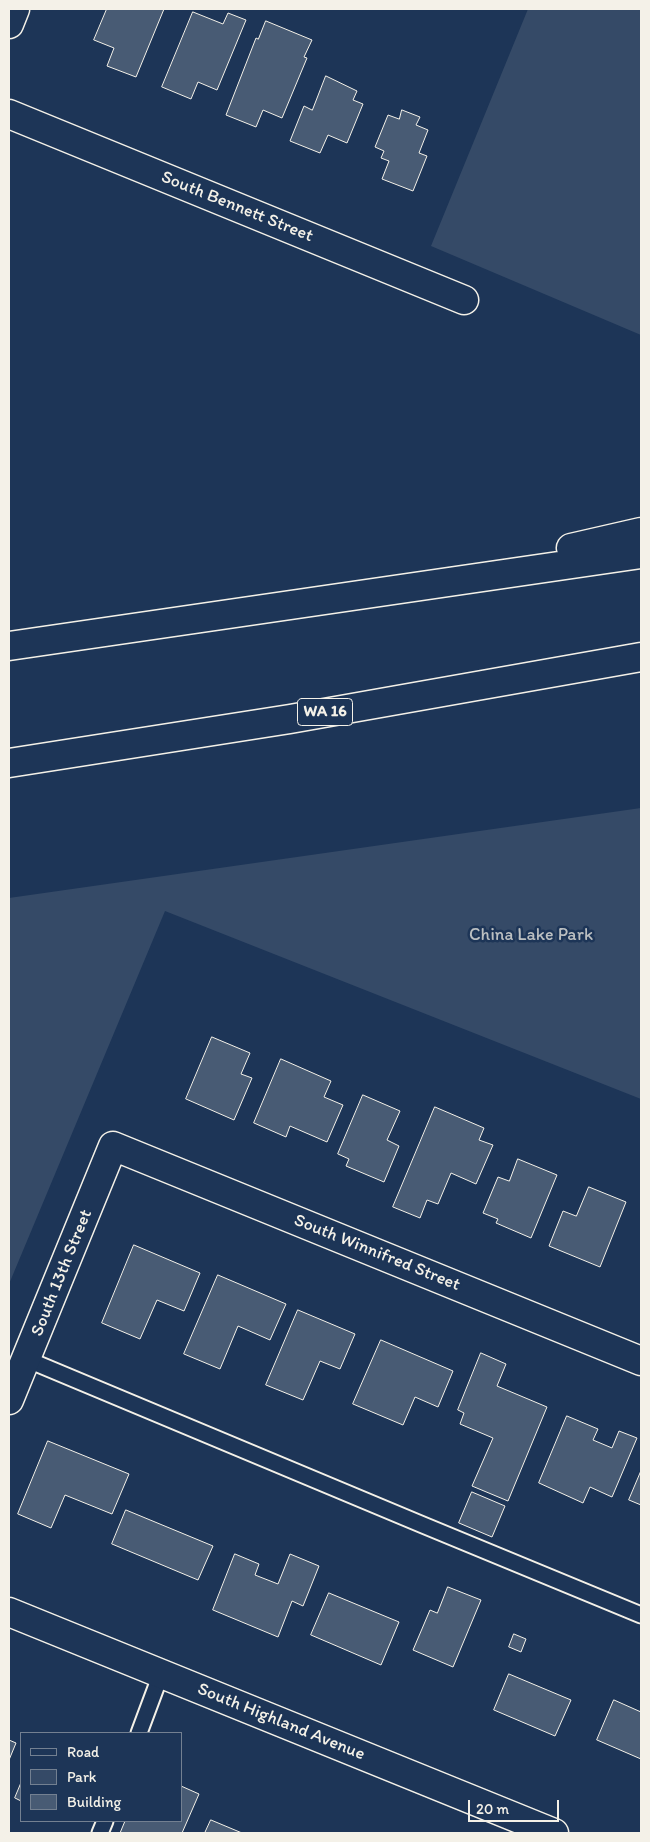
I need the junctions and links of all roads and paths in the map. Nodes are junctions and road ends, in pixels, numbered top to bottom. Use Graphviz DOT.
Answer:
graph roads {
  1 [pos="15,9"];
  2 [pos="9,24"];
  3 [pos="9,114"];
  4 [pos="464,300"];
  5 [pos="641,532"];
  6 [pos="641,554"];
  7 [pos="372,593"];
  8 [pos="9,646"];
  9 [pos="641,658"];
  10 [pos="9,763"];
  11 [pos="113,1146"];
  12 [pos="26,1359"];
  13 [pos="641,1361"];
  14 [pos="9,1400"];
  15 [pos="9,1612"];
  16 [pos="641,1615"];
  17 [pos="161,1674"];
  18 [pos="138,1732"];
  19 [pos="554,1833"];
  1 -- 2 [label="main road"];
  3 -- 4 [label="main road, South Bennett Street"];
  5 -- 7 [label="main road"];
  6 -- 7 [label="main road"];
  7 -- 8 [label="main road"];
  9 -- 10 [label="main road, WA 16"];
  11 -- 12 [label="main road, South 13th Street"];
  11 -- 13 [label="main road, South Winnifred Street"];
  12 -- 14 [label="main road, South 13th Street"];
  12 -- 16 [label="lane"];
  15 -- 17 [label="main road, South Highland Avenue"];
  17 -- 18 [label="lane"];
  17 -- 19 [label="main road, South Highland Avenue"];
}
